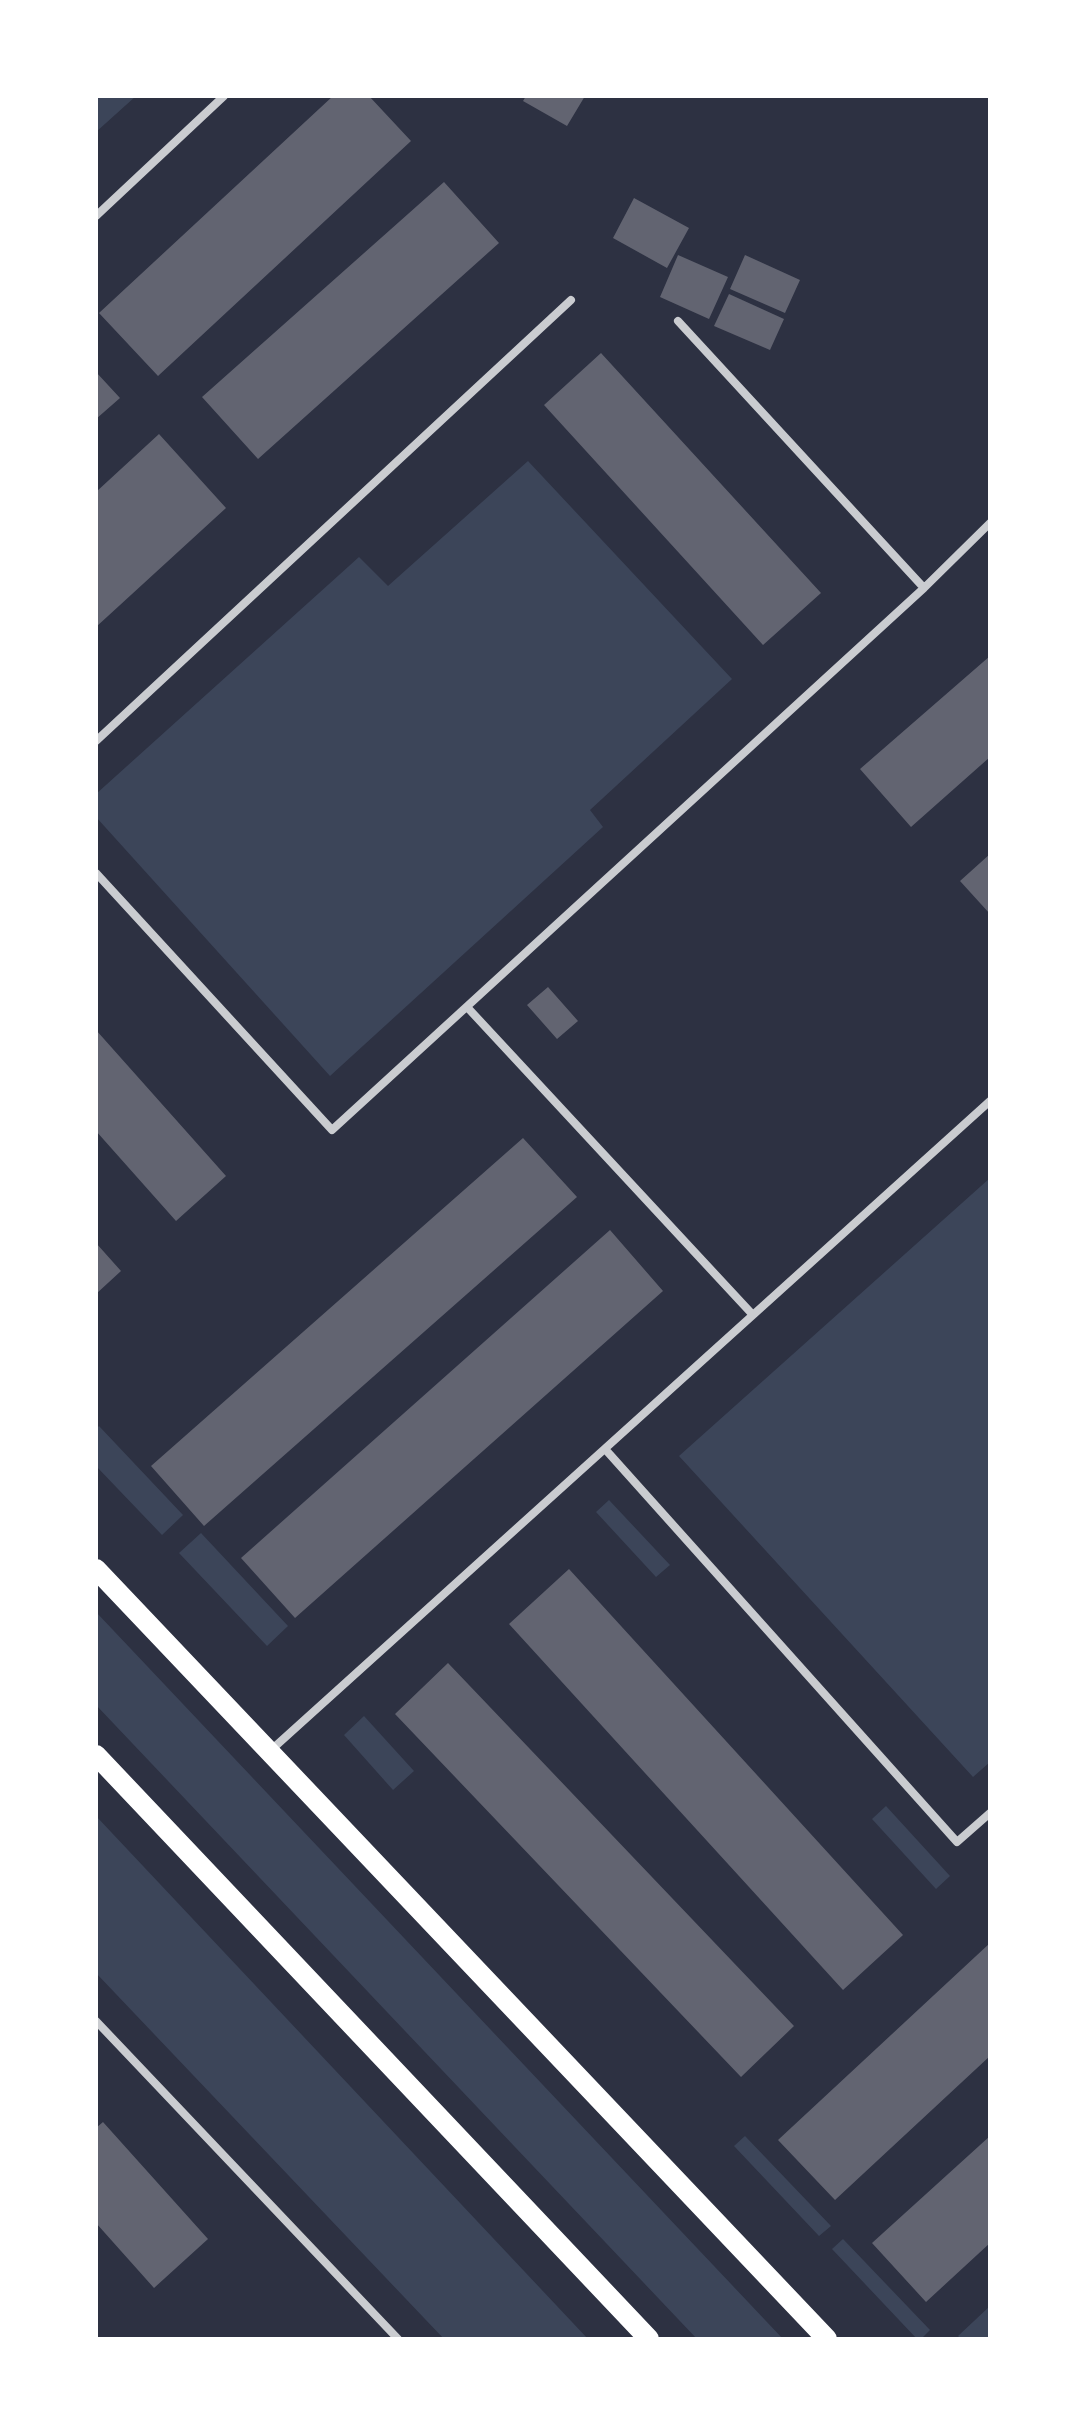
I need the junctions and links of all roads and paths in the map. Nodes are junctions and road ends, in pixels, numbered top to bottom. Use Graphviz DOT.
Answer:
graph roads {
  1 [pos="224,96"];
  2 [pos="96,216"];
  3 [pos="571,300"];
  4 [pos="678,321"];
  5 [pos="990,523"];
  6 [pos="924,588"];
  7 [pos="96,741"];
  8 [pos="96,873"];
  9 [pos="467,1007"];
  10 [pos="990,1101"];
  11 [pos="753,1315"];
  12 [pos="605,1449"];
  13 [pos="96,1569"];
  14 [pos="269,1752"];
  15 [pos="96,1755"];
  16 [pos="990,1813"];
  17 [pos="96,2021"];
  18 [pos="398,2339"];
  19 [pos="649,2339"];
  20 [pos="827,2339"];
  1 -- 2 [label="street"];
  3 -- 7 [label="street"];
  4 -- 6 [label="street"];
  5 -- 6 [label="street"];
  6 -- 9 [label="street"];
  8 -- 9 [label="street"];
  9 -- 11 [label="street"];
  10 -- 11 [label="street"];
  11 -- 12 [label="street"];
  12 -- 14 [label="street"];
  12 -- 16 [label="street"];
  13 -- 14 [label="main road"];
  14 -- 20 [label="main road"];
  15 -- 19 [label="main road"];
  17 -- 18 [label="street"];
}
